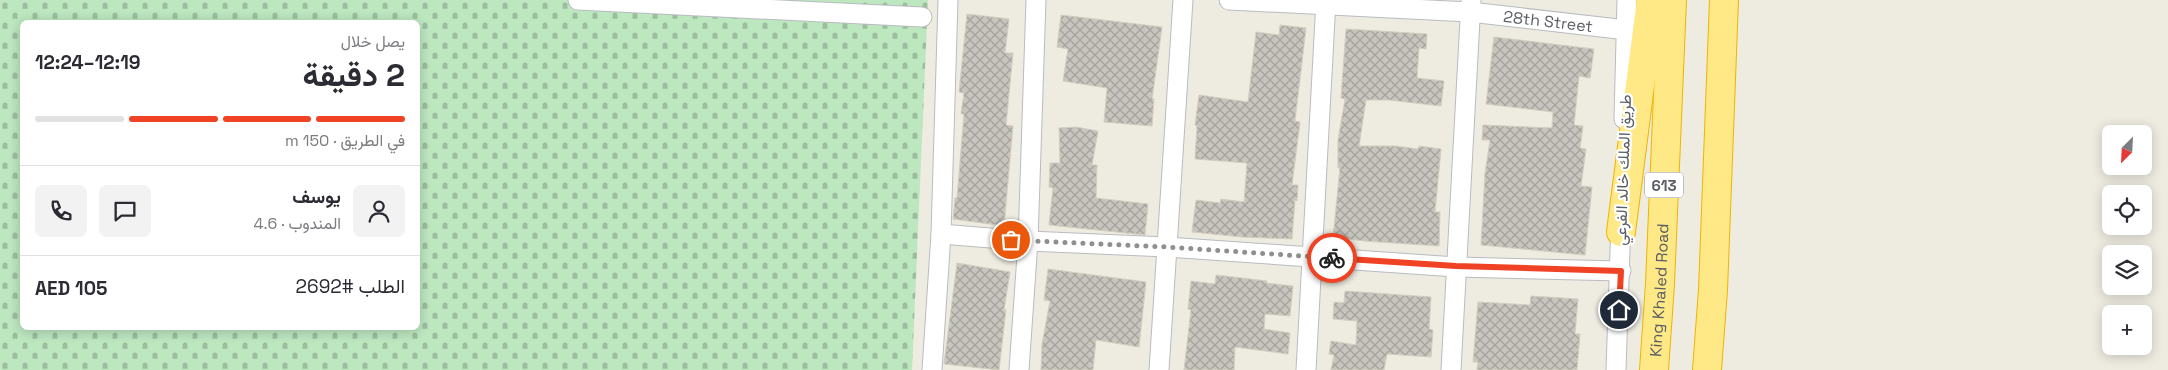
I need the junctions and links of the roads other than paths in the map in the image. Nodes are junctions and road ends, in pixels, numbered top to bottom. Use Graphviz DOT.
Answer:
graph roads {
  1 [pos="578,0"];
  2 [pos="948,0"];
  3 [pos="1036,0"];
  4 [pos="1183,0"];
  5 [pos="1229,0"];
  6 [pos="1627,0"];
  7 [pos="1651,0"];
  8 [pos="1672,0"];
  9 [pos="1724,0"];
  10 [pos="1326,2"];
  11 [pos="1470,6"];
  12 [pos="922,17"];
  13 [pos="1627,30"];
  14 [pos="1621,232"];
  15 [pos="941,234"];
  16 [pos="1028,241"];
  17 [pos="1167,247"];
  18 [pos="1312,257"];
  19 [pos="1456,266"];
  20 [pos="1621,271"];
  21 [pos="932,370"];
  22 [pos="1019,370"];
  23 [pos="1159,370"];
  24 [pos="1306,370"];
  25 [pos="1451,370"];
  26 [pos="1616,370"];
  27 [pos="1654,370"];
  28 [pos="1707,370"];
  1 -- 12 [label="street"];
  2 -- 15 [label="street"];
  3 -- 16 [label="street"];
  4 -- 17 [label="street"];
  5 -- 10 [label="street, 28th Street"];
  6 -- 13 [label="street, طريق الملك خالد الفرعي"];
  7 -- 14 [label="highway"];
  8 -- 27 [label="highway, King Khaled Road / 613"];
  9 -- 28 [label="highway"];
  10 -- 11 [label="street, 28th Street"];
  10 -- 18 [label="street"];
  11 -- 13 [label="street, 28th Street"];
  11 -- 19 [label="street"];
  13 -- 14 [label="street, طريق الملك خالد الفرعي"];
  14 -- 20 [label="street, طريق الملك خالد الفرعي"];
  15 -- 16 [label="street"];
  15 -- 21 [label="street"];
  16 -- 17 [label="street"];
  16 -- 22 [label="street"];
  17 -- 18 [label="street"];
  17 -- 23 [label="street"];
  18 -- 19 [label="street"];
  18 -- 24 [label="street"];
  19 -- 20 [label="street"];
  19 -- 25 [label="street"];
  20 -- 26 [label="street, طريق الملك خالد الفرعي"];
}
